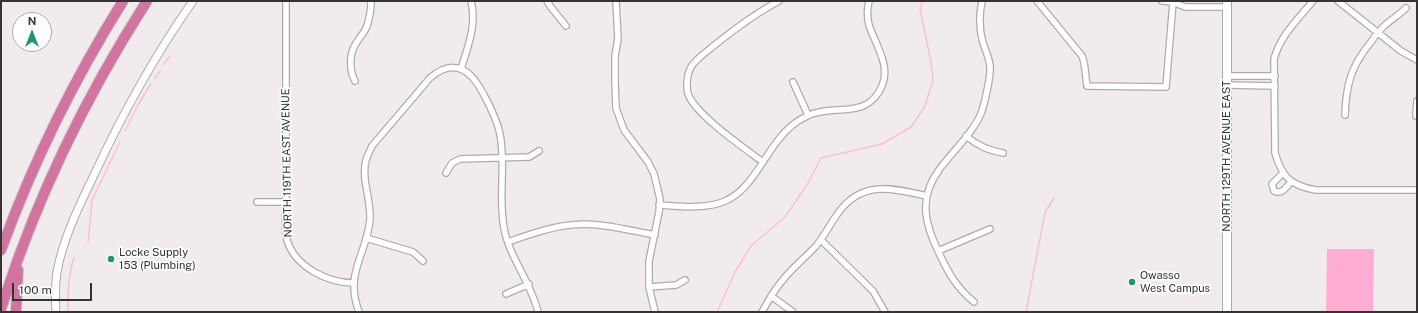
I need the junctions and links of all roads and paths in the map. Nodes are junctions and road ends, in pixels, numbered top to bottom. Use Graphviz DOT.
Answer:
graph roads {
  1 [pos="123,1"];
  2 [pos="147,1"];
  3 [pos="193,1"];
  4 [pos="286,1"];
  5 [pos="371,1"];
  6 [pos="471,1"];
  7 [pos="548,1"];
  8 [pos="616,1"];
  9 [pos="778,1"];
  10 [pos="869,1"];
  11 [pos="982,1"];
  12 [pos="1037,1"];
  13 [pos="1162,1"];
  14 [pos="1174,1"];
  15 [pos="1313,1"];
  16 [pos="1338,1"];
  17 [pos="1227,4"];
  18 [pos="1406,8"];
  19 [pos="566,26"];
  20 [pos="1378,33"];
  21 [pos="1417,60"];
  22 [pos="461,69"];
  23 [pos="1227,76"];
  24 [pos="1274,76"];
  25 [pos="355,81"];
  26 [pos="793,82"];
  27 [pos="1227,85"];
  28 [pos="1275,86"];
  29 [pos="1417,101"];
  30 [pos="1345,115"];
  31 [pos="808,116"];
  32 [pos="1416,116"];
  33 [pos="966,136"];
  34 [pos="539,151"];
  35 [pos="1003,152"];
  36 [pos="502,158"];
  37 [pos="763,162"];
  38 [pos="446,173"];
  39 [pos="1283,173"];
  40 [pos="1289,180"];
  41 [pos="1417,190"];
  42 [pos="927,196"];
  43 [pos="257,202"];
  44 [pos="286,202"];
  45 [pos="659,204"];
  46 [pos="990,229"];
  47 [pos="655,235"];
  48 [pos="366,238"];
  49 [pos="821,240"];
  50 [pos="508,242"];
  51 [pos="1,250"];
  52 [pos="938,251"];
  53 [pos="19,258"];
  54 [pos="423,261"];
  55 [pos="685,280"];
  56 [pos="354,283"];
  57 [pos="529,284"];
  58 [pos="649,287"];
  59 [pos="506,294"];
  60 [pos="771,296"];
  61 [pos="974,302"];
  62 [pos="1,309"];
  63 [pos="16,312"];
  64 [pos="56,312"];
  65 [pos="359,312"];
  66 [pos="538,312"];
  67 [pos="655,312"];
  68 [pos="762,312"];
  69 [pos="793,312"];
  70 [pos="885,312"];
  71 [pos="1227,312"];
  1 -- 51 [label="highway"];
  2 -- 53 [label="highway"];
  3 -- 64 [label="street"];
  4 -- 44 [label="street, NORTH 119TH EAST AVENUE"];
  5 -- 25 [label="street"];
  6 -- 22 [label="street"];
  7 -- 19 [label="street"];
  8 -- 45 [label="street"];
  9 -- 37 [label="street"];
  10 -- 31 [label="street"];
  11 -- 33 [label="street"];
  12 -- 14 [label="street"];
  13 -- 14 [label="street"];
  14 -- 17 [label="street"];
  15 -- 24 [label="street"];
  16 -- 20 [label="street"];
  17 -- 23 [label="main road, NORTH 129TH AVENUE EAST"];
  18 -- 20 [label="street"];
  20 -- 21 [label="street"];
  20 -- 30 [label="street"];
  22 -- 36 [label="street"];
  22 -- 48 [label="street"];
  23 -- 24 [label="street"];
  23 -- 27 [label="main road, NORTH 129TH AVENUE EAST"];
  24 -- 28 [label="street"];
  26 -- 31 [label="street"];
  27 -- 28 [label="street"];
  27 -- 71 [label="main road, NORTH 129TH AVENUE EAST"];
  28 -- 39 [label="street"];
  29 -- 32 [label="street"];
  31 -- 37 [label="street"];
  33 -- 35 [label="street"];
  33 -- 42 [label="street"];
  34 -- 36 [label="street"];
  36 -- 38 [label="street"];
  36 -- 50 [label="street"];
  37 -- 45 [label="street"];
  39 -- 40 [label="street"];
  39 -- 40 [label="street"];
  40 -- 41 [label="street"];
  42 -- 49 [label="street"];
  42 -- 52 [label="street"];
  43 -- 44 [label="street"];
  44 -- 56 [label="street, NORTH 119TH EAST AVENUE"];
  45 -- 47 [label="street"];
  46 -- 52 [label="street"];
  47 -- 50 [label="street"];
  47 -- 58 [label="street"];
  48 -- 54 [label="street"];
  48 -- 56 [label="street"];
  49 -- 60 [label="street"];
  49 -- 70 [label="street"];
  50 -- 57 [label="street"];
  52 -- 61 [label="street"];
  53 -- 62 [label="highway"];
  53 -- 63 [label="highway"];
  55 -- 58 [label="street"];
  56 -- 65 [label="street"];
  57 -- 59 [label="street"];
  57 -- 66 [label="street"];
  58 -- 67 [label="street"];
  60 -- 68 [label="street"];
  60 -- 69 [label="street"];
}
